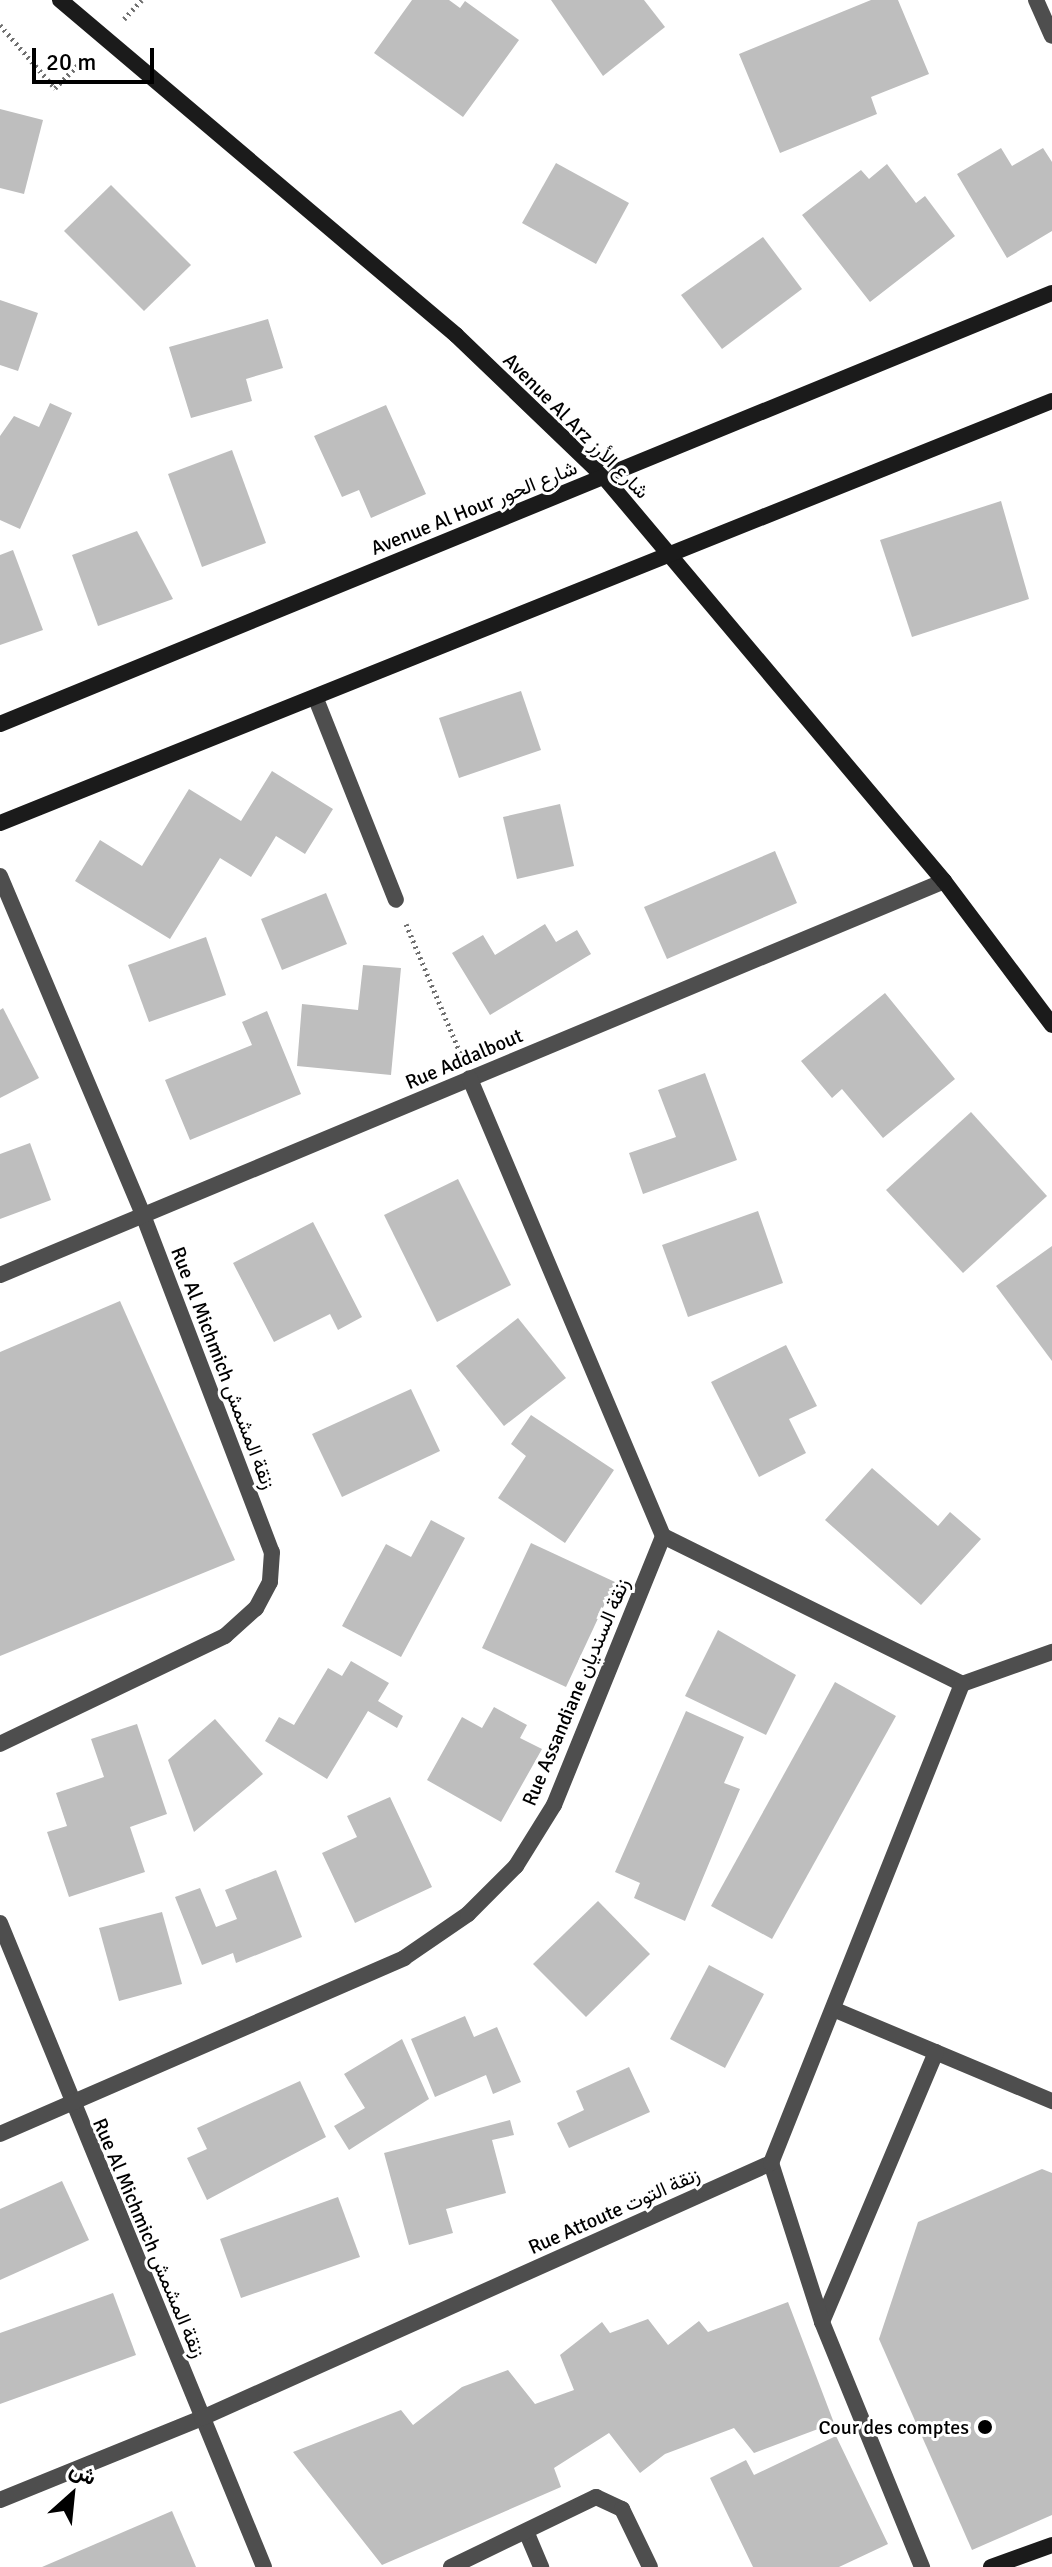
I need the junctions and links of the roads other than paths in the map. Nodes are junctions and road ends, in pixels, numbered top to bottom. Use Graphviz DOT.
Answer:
graph roads {
  1 [pos="60,0"];
  2 [pos="1036,0"];
  3 [pos="1052,36"];
  4 [pos="1052,293"];
  5 [pos="1052,401"];
  6 [pos="604,477"];
  7 [pos="670,554"];
  8 [pos="316,699"];
  9 [pos="0,724"];
  10 [pos="0,823"];
  11 [pos="0,876"];
  12 [pos="944,881"];
  13 [pos="396,900"];
  14 [pos="1052,1025"];
  15 [pos="470,1078"];
  16 [pos="143,1215"];
  17 [pos="0,1275"];
  18 [pos="663,1536"];
  19 [pos="1052,1652"];
  20 [pos="962,1684"];
  21 [pos="0,1744"];
  22 [pos="0,1923"];
  23 [pos="833,2009"];
  24 [pos="936,2052"];
  25 [pos="1052,2101"];
  26 [pos="72,2105"];
  27 [pos="0,2134"];
  28 [pos="771,2163"];
  29 [pos="822,2322"];
  30 [pos="202,2418"];
  31 [pos="0,2500"];
  32 [pos="528,2536"];
  33 [pos="1052,2545"];
  34 [pos="264,2567"];
  35 [pos="451,2567"];
  36 [pos="541,2567"];
  37 [pos="650,2567"];
  38 [pos="922,2567"];
  39 [pos="991,2567"];
  1 -- 6 [label="street, Avenue Al Arz شارع الأرز"];
  2 -- 3 [label="street"];
  4 -- 6 [label="street, Avenue Al Hour شارع الحور"];
  5 -- 7 [label="street"];
  6 -- 7 [label="street, Avenue Al Arz شارع الأرز"];
  6 -- 9 [label="street, Avenue Al Hour شارع الحور"];
  7 -- 8 [label="street"];
  7 -- 12 [label="street, Avenue Al Arz شارع الأرز"];
  8 -- 10 [label="street"];
  8 -- 13 [label="street"];
  11 -- 16 [label="street, Rue Al Michmich زنقة المشمش"];
  12 -- 14 [label="street, Avenue Al Arz شارع الأرز"];
  12 -- 15 [label="street, Rue Addalbout"];
  15 -- 16 [label="street, Rue Addalbout"];
  15 -- 18 [label="street"];
  16 -- 17 [label="street, Rue Addalbout"];
  16 -- 21 [label="street, Rue Al Michmich زنقة المشمش"];
  18 -- 20 [label="street"];
  18 -- 26 [label="street, Rue Assandiane زنقة السنديان"];
  19 -- 20 [label="street"];
  20 -- 23 [label="street"];
  22 -- 26 [label="street, Rue Al Michmich زنقة المشمش"];
  23 -- 24 [label="street"];
  23 -- 28 [label="street"];
  24 -- 25 [label="street"];
  24 -- 29 [label="street"];
  26 -- 27 [label="street, Rue Assandiane زنقة السنديان"];
  26 -- 30 [label="street, Rue Al Michmich زنقة المشمش"];
  28 -- 29 [label="street"];
  28 -- 30 [label="street, Rue Attoute زنقة التوت"];
  29 -- 38 [label="street"];
  30 -- 31 [label="street, Rue Attoute زنقة التوت"];
  30 -- 34 [label="street, Rue Al Michmich زنقة المشمش"];
  32 -- 35 [label="street"];
  32 -- 36 [label="street"];
  32 -- 37 [label="street"];
  33 -- 39 [label="street"];
}
